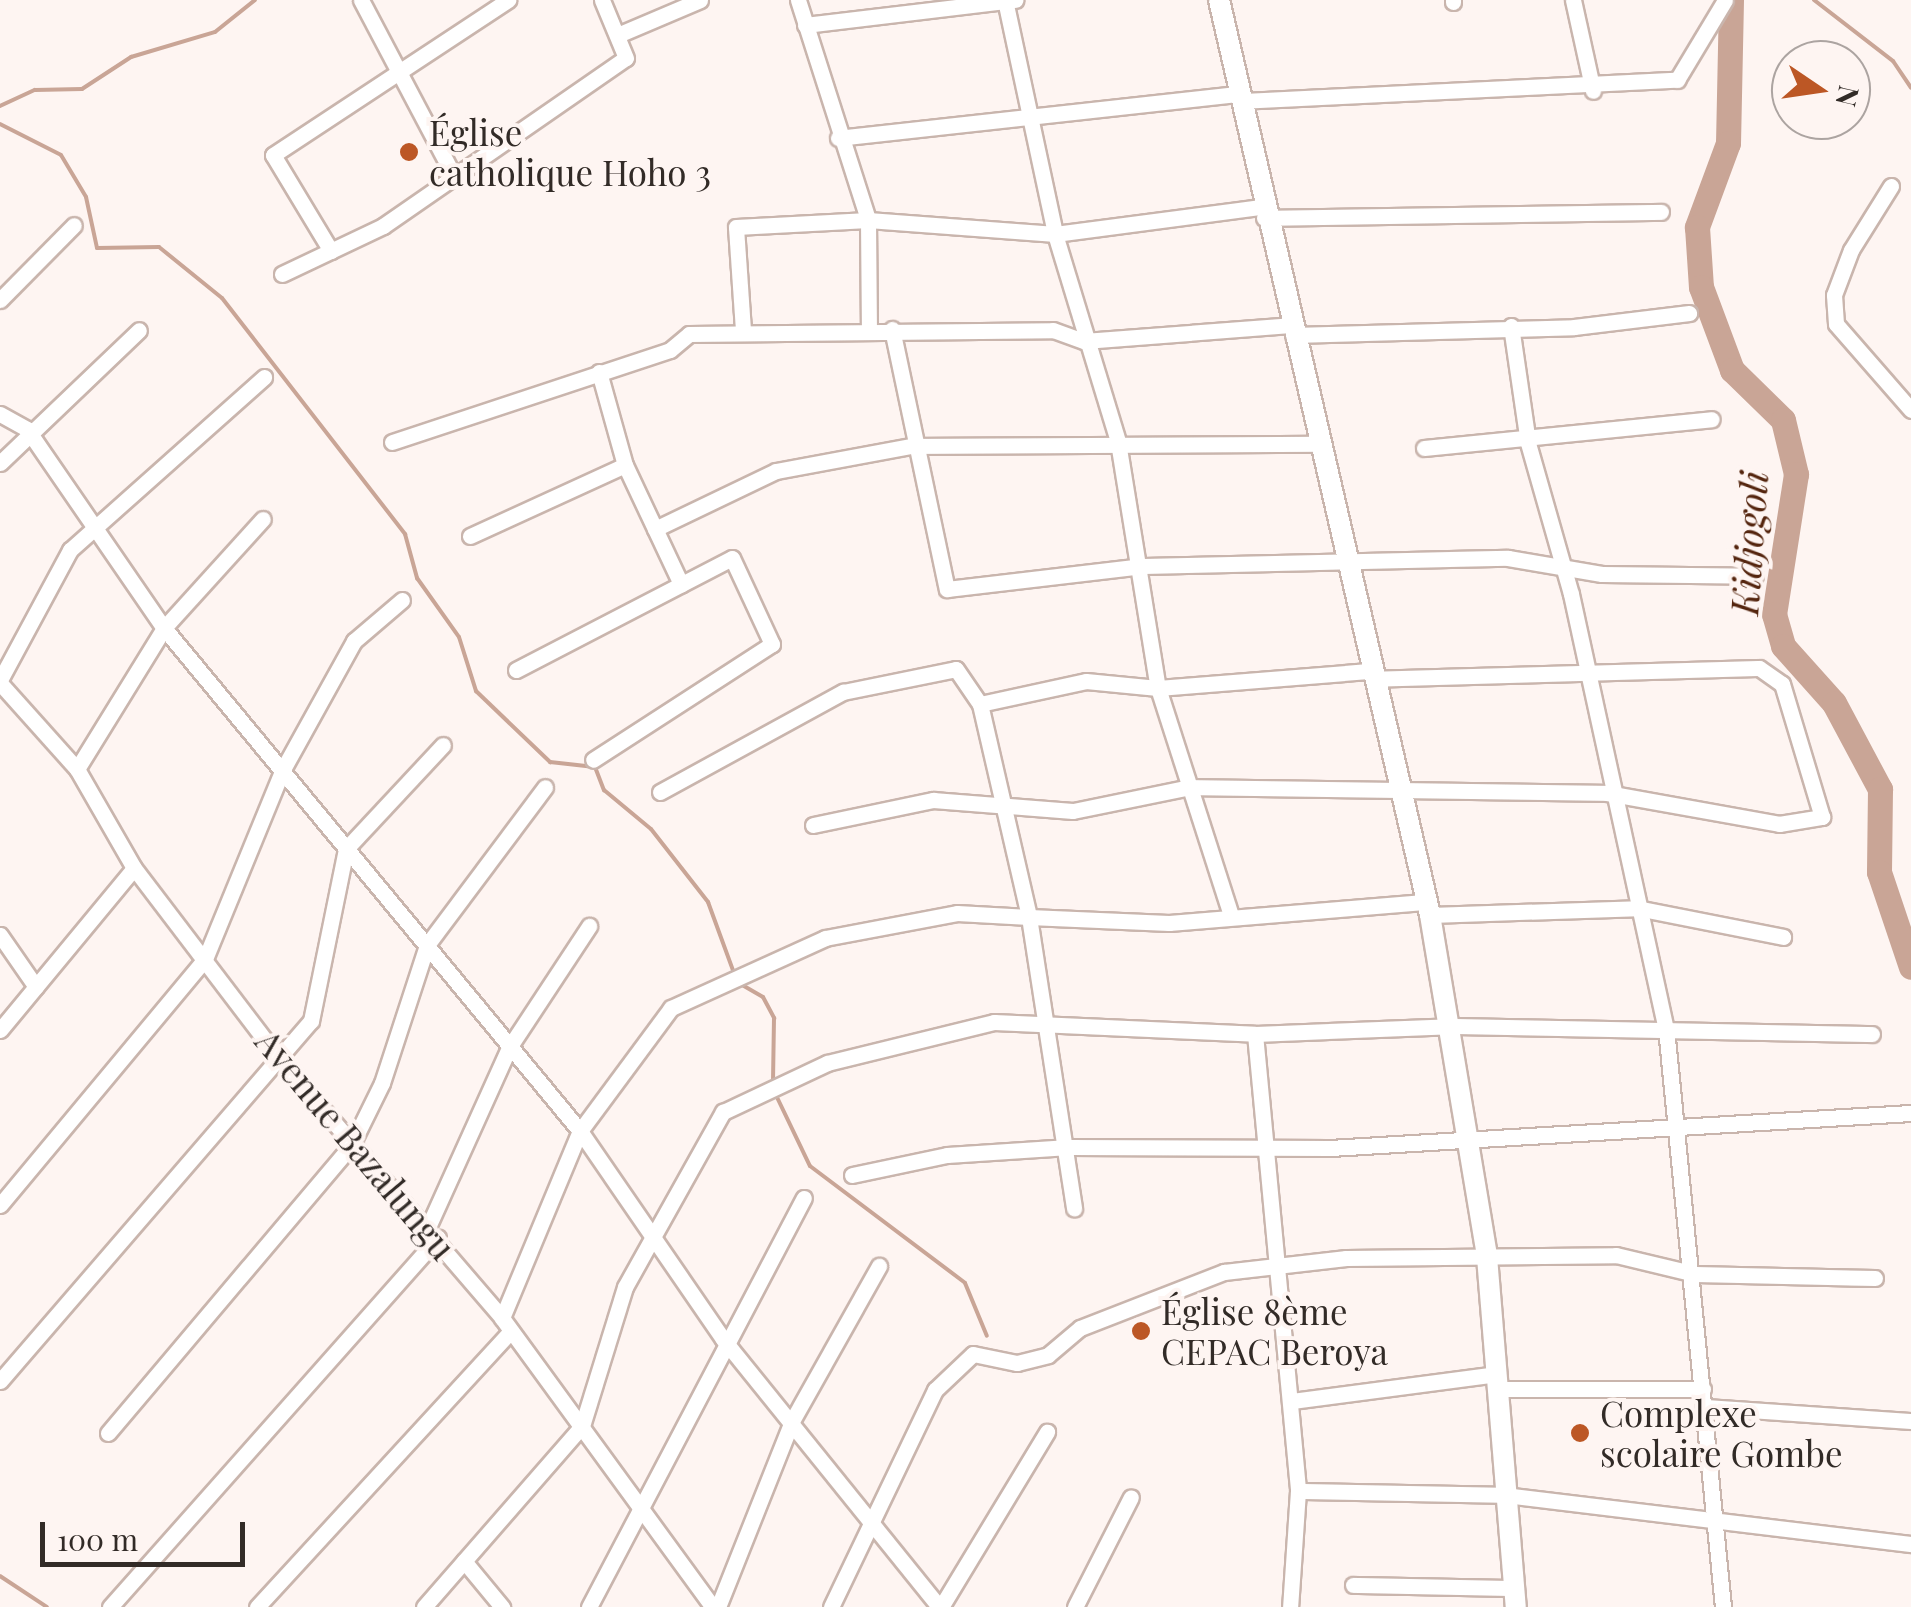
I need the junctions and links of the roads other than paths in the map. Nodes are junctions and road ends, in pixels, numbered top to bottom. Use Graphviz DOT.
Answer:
graph roads {
  1 [pos="362,0"];
  2 [pos="508,0"];
  3 [pos="602,0"];
  4 [pos="700,0"];
  5 [pos="798,0"];
  6 [pos="1009,0"];
  7 [pos="1219,0"];
  8 [pos="1573,0"];
  9 [pos="1725,0"];
  10 [pos="806,25"];
  11 [pos="620,34"];
  12 [pos="398,68"];
  13 [pos="1592,91"];
  14 [pos="1240,98"];
  15 [pos="1031,114"];
  16 [pos="838,138"];
  17 [pos="451,171"];
  18 [pos="1891,186"];
  19 [pos="1263,212"];
  20 [pos="1661,212"];
  21 [pos="868,220"];
  22 [pos="74,225"];
  23 [pos="1055,234"];
  24 [pos="331,251"];
  25 [pos="282,274"];
  26 [pos="0,300"];
  27 [pos="1689,313"];
  28 [pos="1511,326"];
  29 [pos="870,329"];
  30 [pos="892,329"];
  31 [pos="139,330"];
  32 [pos="744,330"];
  33 [pos="1292,330"];
  34 [pos="1084,341"];
  35 [pos="599,372"];
  36 [pos="264,377"];
  37 [pos="1911,410"];
  38 [pos="0,414"];
  39 [pos="1712,419"];
  40 [pos="26,429"];
  41 [pos="392,442"];
  42 [pos="1118,442"];
  43 [pos="1528,443"];
  44 [pos="1316,444"];
  45 [pos="911,446"];
  46 [pos="1424,448"];
  47 [pos="0,464"];
  48 [pos="625,466"];
  49 [pos="263,520"];
  50 [pos="94,526"];
  51 [pos="655,530"];
  52 [pos="470,536"];
  53 [pos="1350,562"];
  54 [pos="1561,563"];
  55 [pos="1142,566"];
  56 [pos="1755,576"];
  57 [pos="681,584"];
  58 [pos="402,600"];
  59 [pos="164,628"];
  60 [pos="516,670"];
  61 [pos="1372,675"];
  62 [pos="1585,678"];
  63 [pos="0,681"];
  64 [pos="1158,688"];
  65 [pos="980,704"];
  66 [pos="443,745"];
  67 [pos="593,760"];
  68 [pos="77,769"];
  69 [pos="282,771"];
  70 [pos="545,787"];
  71 [pos="1190,787"];
  72 [pos="1399,789"];
  73 [pos="660,792"];
  74 [pos="1608,792"];
  75 [pos="1002,804"];
  76 [pos="813,825"];
  77 [pos="346,848"];
  78 [pos="134,868"];
  79 [pos="1638,908"];
  80 [pos="1428,909"];
  81 [pos="1231,915"];
  82 [pos="1029,917"];
  83 [pos="589,926"];
  84 [pos="0,935"];
  85 [pos="1783,937"];
  86 [pos="426,946"];
  87 [pos="206,959"];
  88 [pos="36,987"];
  89 [pos="1043,1022"];
  90 [pos="1450,1026"];
  91 [pos="1666,1028"];
  92 [pos="0,1030"];
  93 [pos="1255,1034"];
  94 [pos="1872,1034"];
  95 [pos="510,1046"];
  96 [pos="277,1056"];
  97 [pos="1911,1113"];
  98 [pos="580,1131"];
  99 [pos="1680,1133"];
  100 [pos="1469,1138"];
  101 [pos="1268,1140"];
  102 [pos="352,1144"];
  103 [pos="1069,1147"];
  104 [pos="852,1175"];
  105 [pos="804,1198"];
  106 [pos="0,1205"];
  107 [pos="1074,1209"];
  108 [pos="433,1232"];
  109 [pos="650,1236"];
  110 [pos="1486,1257"];
  111 [pos="1275,1264"];
  112 [pos="879,1266"];
  113 [pos="1695,1274"];
  114 [pos="1875,1278"];
  115 [pos="506,1325"];
  116 [pos="723,1339"];
  117 [pos="0,1382"];
  118 [pos="1497,1382"];
  119 [pos="1703,1389"];
  120 [pos="1292,1401"];
  121 [pos="1706,1408"];
  122 [pos="792,1421"];
  123 [pos="1911,1421"];
  124 [pos="582,1426"];
  125 [pos="1047,1432"];
  126 [pos="108,1434"];
  127 [pos="1298,1491"];
  128 [pos="1505,1496"];
  129 [pos="1130,1497"];
  130 [pos="646,1514"];
  131 [pos="1715,1524"];
  132 [pos="867,1526"];
  133 [pos="1911,1544"];
  134 [pos="464,1561"];
  135 [pos="1353,1585"];
  136 [pos="1516,1597"];
  137 [pos="110,1607"];
  138 [pos="257,1607"];
  139 [pos="424,1607"];
  140 [pos="502,1607"];
  141 [pos="589,1607"];
  142 [pos="715,1607"];
  143 [pos="832,1607"];
  144 [pos="940,1607"];
  145 [pos="1075,1607"];
  146 [pos="1290,1607"];
  147 [pos="1723,1607"];
  1 -- 12 [label="street"];
  2 -- 12 [label="street"];
  3 -- 11 [label="street"];
  4 -- 11 [label="street"];
  5 -- 10 [label="street"];
  6 -- 10 [label="street"];
  6 -- 15 [label="street"];
  7 -- 14 [label="street"];
  8 -- 13 [label="street"];
  9 -- 13 [label="street"];
  10 -- 16 [label="street"];
  11 -- 17 [label="street"];
  12 -- 17 [label="street"];
  12 -- 24 [label="street"];
  13 -- 14 [label="street"];
  14 -- 15 [label="street"];
  14 -- 19 [label="street"];
  15 -- 16 [label="street"];
  15 -- 23 [label="street"];
  16 -- 21 [label="street"];
  17 -- 24 [label="street"];
  18 -- 37 [label="street"];
  19 -- 20 [label="street"];
  19 -- 23 [label="street"];
  19 -- 33 [label="street"];
  21 -- 23 [label="street"];
  21 -- 29 [label="street"];
  21 -- 32 [label="street"];
  22 -- 26 [label="street"];
  23 -- 34 [label="street"];
  24 -- 25 [label="street"];
  27 -- 28 [label="street"];
  28 -- 33 [label="street"];
  28 -- 43 [label="street"];
  29 -- 30 [label="street"];
  29 -- 32 [label="street"];
  30 -- 34 [label="street"];
  30 -- 45 [label="street"];
  31 -- 40 [label="street"];
  32 -- 35 [label="street"];
  33 -- 34 [label="street"];
  33 -- 44 [label="street"];
  34 -- 42 [label="street"];
  35 -- 41 [label="street"];
  35 -- 48 [label="street"];
  36 -- 50 [label="street"];
  38 -- 40 [label="street"];
  39 -- 43 [label="street"];
  40 -- 47 [label="street"];
  40 -- 50 [label="street"];
  42 -- 44 [label="street"];
  42 -- 45 [label="street"];
  42 -- 55 [label="street"];
  43 -- 46 [label="street"];
  43 -- 54 [label="street"];
  44 -- 53 [label="street"];
  45 -- 51 [label="street"];
  45 -- 55 [label="street"];
  48 -- 51 [label="street"];
  48 -- 52 [label="street"];
  49 -- 59 [label="street"];
  50 -- 59 [label="street"];
  50 -- 63 [label="street"];
  51 -- 57 [label="street"];
  53 -- 54 [label="street"];
  53 -- 55 [label="street"];
  53 -- 61 [label="street"];
  54 -- 56 [label="street"];
  54 -- 62 [label="street"];
  55 -- 64 [label="street"];
  57 -- 60 [label="street"];
  57 -- 67 [label="street"];
  58 -- 69 [label="street"];
  59 -- 68 [label="street"];
  59 -- 69 [label="street"];
  61 -- 62 [label="street"];
  61 -- 64 [label="street"];
  61 -- 72 [label="street"];
  62 -- 74 [label="street"];
  62 -- 74 [label="street"];
  63 -- 68 [label="street, Avenue Bazalungu"];
  64 -- 65 [label="street"];
  64 -- 71 [label="street"];
  65 -- 73 [label="street"];
  65 -- 75 [label="street"];
  66 -- 77 [label="street"];
  68 -- 78 [label="street, Avenue Bazalungu"];
  69 -- 77 [label="street"];
  69 -- 87 [label="street"];
  70 -- 86 [label="street"];
  71 -- 72 [label="street"];
  71 -- 75 [label="street"];
  71 -- 81 [label="street"];
  72 -- 74 [label="street"];
  72 -- 80 [label="street"];
  74 -- 79 [label="street"];
  75 -- 76 [label="street"];
  75 -- 82 [label="street"];
  77 -- 86 [label="street"];
  77 -- 96 [label="street"];
  78 -- 87 [label="street, Avenue Bazalungu"];
  78 -- 88 [label="street"];
  79 -- 80 [label="street"];
  79 -- 85 [label="street"];
  79 -- 91 [label="street"];
  80 -- 81 [label="street"];
  80 -- 90 [label="street"];
  81 -- 82 [label="street"];
  82 -- 89 [label="street"];
  82 -- 98 [label="street"];
  83 -- 95 [label="street"];
  84 -- 88 [label="street"];
  86 -- 95 [label="street"];
  86 -- 102 [label="street"];
  87 -- 96 [label="street, Avenue Bazalungu"];
  87 -- 106 [label="street"];
  88 -- 92 [label="street"];
  89 -- 93 [label="street"];
  89 -- 103 [label="street"];
  89 -- 109 [label="street"];
  90 -- 91 [label="street"];
  90 -- 93 [label="street"];
  90 -- 100 [label="street"];
  91 -- 94 [label="street"];
  91 -- 99 [label="street"];
  93 -- 101 [label="street"];
  95 -- 98 [label="street"];
  95 -- 108 [label="street"];
  96 -- 102 [label="street, Avenue Bazalungu"];
  96 -- 117 [label="street"];
  97 -- 99 [label="street"];
  98 -- 109 [label="street"];
  98 -- 115 [label="street"];
  99 -- 100 [label="street"];
  99 -- 113 [label="street"];
  100 -- 101 [label="street"];
  100 -- 110 [label="street"];
  101 -- 103 [label="street"];
  101 -- 111 [label="street"];
  102 -- 108 [label="street, Avenue Bazalungu"];
  102 -- 126 [label="street"];
  103 -- 104 [label="street"];
  103 -- 107 [label="street"];
  105 -- 116 [label="street"];
  108 -- 115 [label="street, Avenue Bazalungu"];
  108 -- 137 [label="street"];
  109 -- 116 [label="street"];
  109 -- 124 [label="street"];
  110 -- 111 [label="street"];
  110 -- 113 [label="street"];
  110 -- 118 [label="street"];
  111 -- 120 [label="street"];
  111 -- 132 [label="street"];
  112 -- 122 [label="street"];
  113 -- 114 [label="street"];
  113 -- 119 [label="street"];
  115 -- 124 [label="street, Avenue Bazalungu"];
  115 -- 138 [label="street"];
  116 -- 122 [label="street"];
  116 -- 130 [label="street"];
  118 -- 119 [label="street"];
  118 -- 120 [label="street"];
  118 -- 128 [label="street"];
  119 -- 121 [label="street"];
  120 -- 127 [label="street"];
  121 -- 123 [label="street"];
  121 -- 131 [label="street"];
  122 -- 132 [label="street"];
  122 -- 142 [label="street"];
  124 -- 130 [label="street, Avenue Bazalungu"];
  124 -- 134 [label="street"];
  125 -- 144 [label="street"];
  127 -- 128 [label="street"];
  127 -- 146 [label="street"];
  128 -- 131 [label="street"];
  128 -- 136 [label="street"];
  129 -- 145 [label="street"];
  130 -- 141 [label="street"];
  130 -- 142 [label="street, Avenue Bazalungu"];
  131 -- 133 [label="street"];
  131 -- 147 [label="street"];
  132 -- 143 [label="street"];
  132 -- 144 [label="street"];
  134 -- 139 [label="street"];
  134 -- 140 [label="street"];
  135 -- 136 [label="street"];
}
